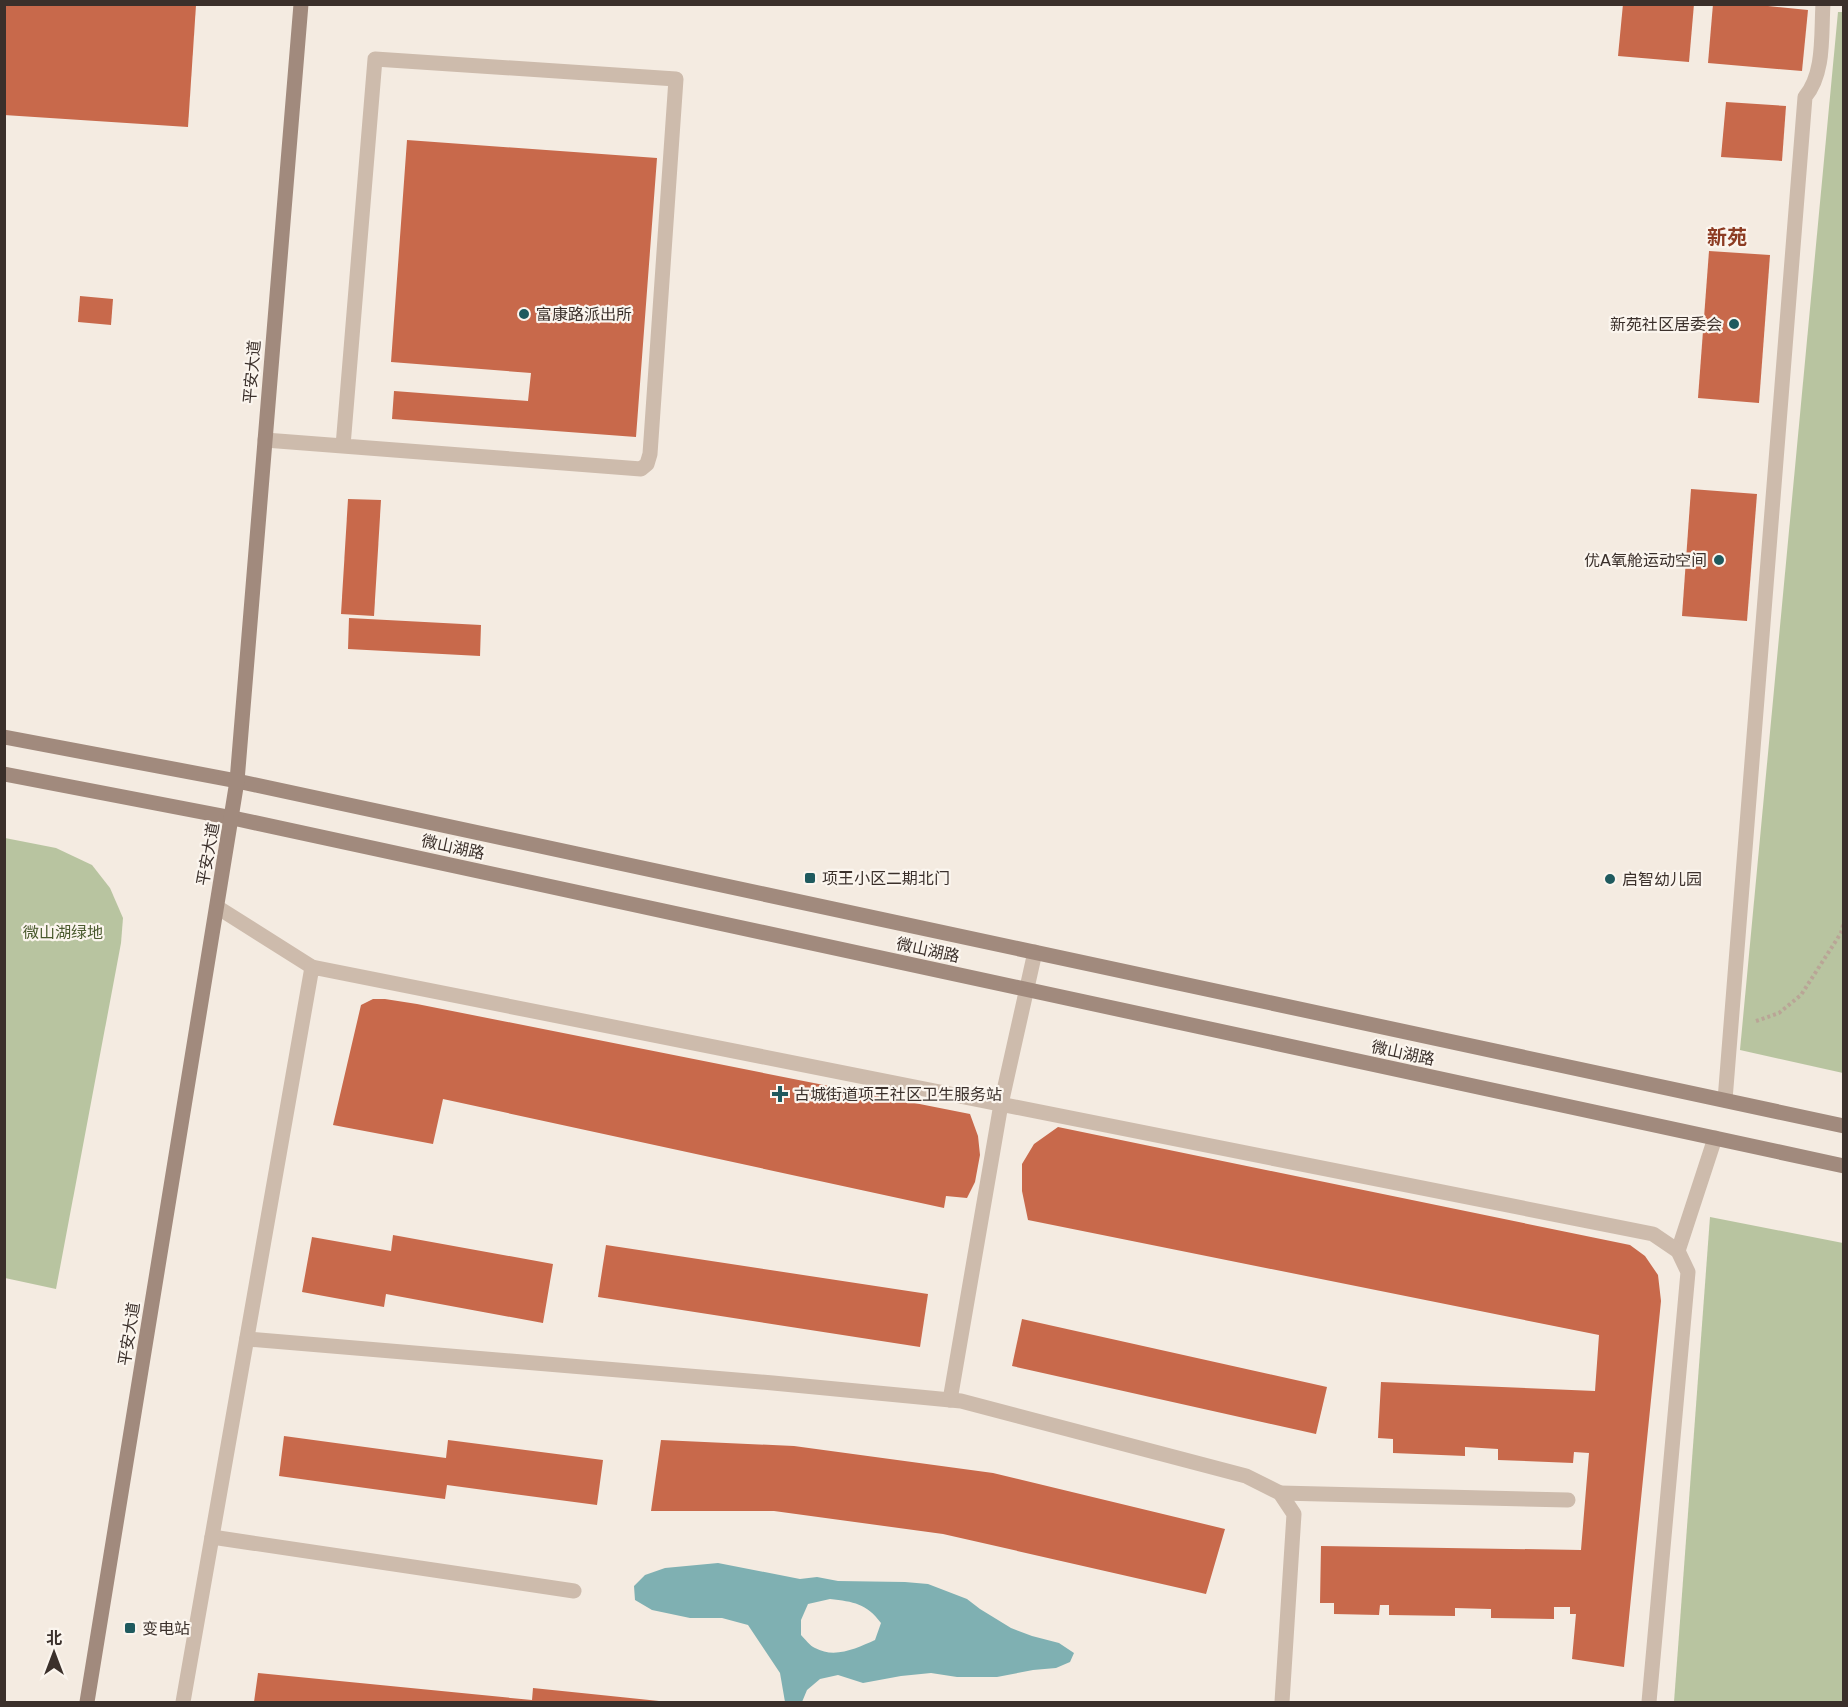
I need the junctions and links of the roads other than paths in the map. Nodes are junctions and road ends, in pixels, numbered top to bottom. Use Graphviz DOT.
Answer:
graph roads {
  1 [pos="301,4"];
  2 [pos="1823,4"];
  3 [pos="265,440"];
  4 [pos="343,446"];
  5 [pos="4,737"];
  6 [pos="4,774"];
  7 [pos="237,781"];
  8 [pos="232,818"];
  9 [pos="217,907"];
  10 [pos="1035,952"];
  11 [pos="312,967"];
  12 [pos="1027,989"];
  13 [pos="1725,1100"];
  14 [pos="1001,1104"];
  15 [pos="1844,1126"];
  16 [pos="1715,1138"];
  17 [pos="1844,1166"];
  18 [pos="1678,1251"];
  19 [pos="247,1339"];
  20 [pos="950,1400"];
  21 [pos="1280,1493"];
  22 [pos="1568,1500"];
  23 [pos="212,1537"];
  24 [pos="574,1591"];
  25 [pos="87,1702"];
  26 [pos="183,1702"];
  27 [pos="1282,1702"];
  28 [pos="1649,1702"];
  1 -- 3 [label="street, 平安大道"];
  2 -- 13 [label="lane"];
  3 -- 4 [label="lane"];
  3 -- 7 [label="street, 平安大道"];
  4 -- 4 [label="lane"];
  5 -- 7 [label="street, 微山湖路"];
  6 -- 8 [label="street, 微山湖路"];
  7 -- 8 [label="street, 平安大道"];
  7 -- 10 [label="street, 微山湖路"];
  8 -- 9 [label="street, 平安大道"];
  8 -- 12 [label="street, 微山湖路"];
  9 -- 11 [label="lane"];
  9 -- 25 [label="street, 平安大道"];
  10 -- 12 [label="lane"];
  10 -- 13 [label="street, 微山湖路"];
  11 -- 14 [label="lane"];
  11 -- 19 [label="lane"];
  12 -- 14 [label="lane"];
  12 -- 16 [label="street, 微山湖路"];
  13 -- 15 [label="street, 微山湖路"];
  14 -- 18 [label="lane"];
  14 -- 20 [label="lane"];
  16 -- 17 [label="street, 微山湖路"];
  16 -- 18 [label="lane"];
  18 -- 28 [label="lane"];
  19 -- 20 [label="lane"];
  19 -- 23 [label="lane"];
  20 -- 21 [label="lane"];
  21 -- 22 [label="lane"];
  21 -- 27 [label="lane"];
  23 -- 24 [label="lane"];
  23 -- 26 [label="lane"];
}
